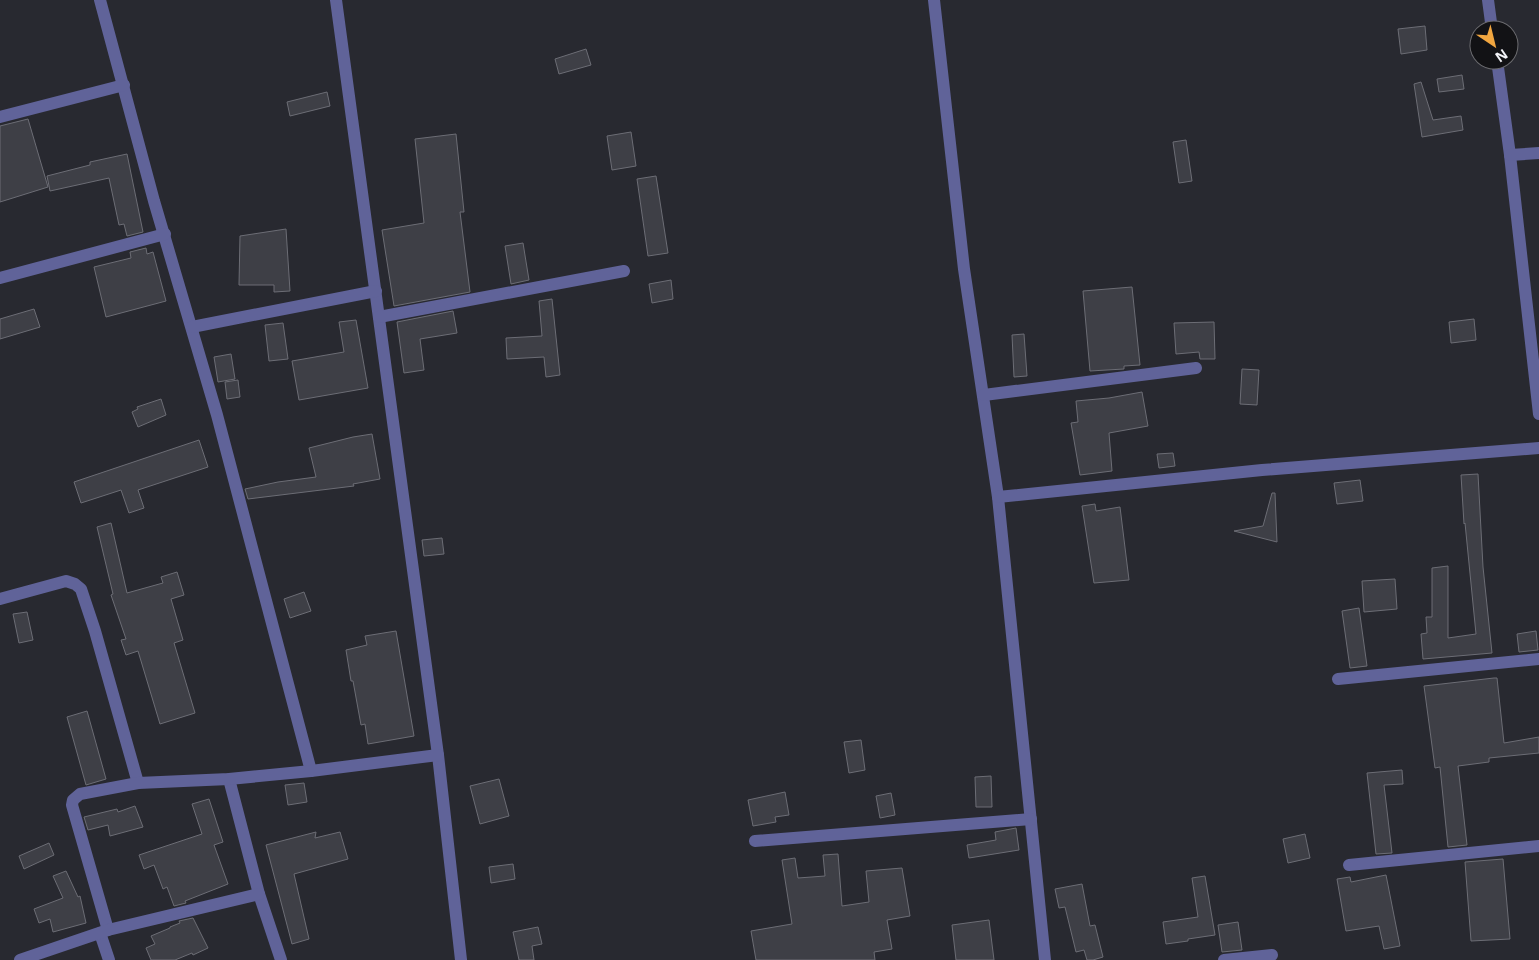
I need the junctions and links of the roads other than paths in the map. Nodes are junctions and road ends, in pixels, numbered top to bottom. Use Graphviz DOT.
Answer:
graph roads {
  1 [pos="100,0"];
  2 [pos="336,0"];
  3 [pos="934,0"];
  4 [pos="1488,0"];
  5 [pos="1491,20"];
  6 [pos="1497,70"];
  7 [pos="124,86"];
  8 [pos="0,117"];
  9 [pos="1539,153"];
  10 [pos="1510,155"];
  11 [pos="165,234"];
  12 [pos="624,271"];
  13 [pos="0,278"];
  14 [pos="376,291"];
  15 [pos="379,318"];
  16 [pos="192,327"];
  17 [pos="1196,368"];
  18 [pos="984,395"];
  19 [pos="1539,414"];
  20 [pos="1539,448"];
  21 [pos="998,497"];
  22 [pos="0,599"];
  23 [pos="1539,660"];
  24 [pos="1338,678"];
  25 [pos="438,755"];
  26 [pos="311,771"];
  27 [pos="229,779"];
  28 [pos="138,783"];
  29 [pos="1032,819"];
  30 [pos="755,841"];
  31 [pos="1539,846"];
  32 [pos="1349,864"];
  33 [pos="259,894"];
  34 [pos="104,932"];
  35 [pos="1272,955"];
  36 [pos="24,959"];
  37 [pos="109,960"];
  38 [pos="280,960"];
  39 [pos="461,960"];
  40 [pos="1045,960"];
  41 [pos="1224,960"];
  1 -- 7 [label="street"];
  2 -- 14 [label="street"];
  3 -- 18 [label="street"];
  4 -- 5 [label="street"];
  6 -- 10 [label="street"];
  7 -- 8 [label="street"];
  7 -- 11 [label="street"];
  9 -- 10 [label="street"];
  10 -- 19 [label="street"];
  11 -- 13 [label="street"];
  11 -- 16 [label="street"];
  12 -- 15 [label="street"];
  14 -- 15 [label="street"];
  14 -- 16 [label="street"];
  15 -- 25 [label="street"];
  16 -- 26 [label="street"];
  17 -- 18 [label="street"];
  18 -- 21 [label="street"];
  20 -- 21 [label="street"];
  21 -- 29 [label="street"];
  22 -- 28 [label="street"];
  23 -- 24 [label="street"];
  25 -- 26 [label="street"];
  25 -- 39 [label="street"];
  26 -- 27 [label="street"];
  27 -- 28 [label="street"];
  27 -- 33 [label="street"];
  28 -- 34 [label="street"];
  29 -- 30 [label="street"];
  29 -- 40 [label="street"];
  31 -- 32 [label="street"];
  33 -- 34 [label="street"];
  33 -- 38 [label="street"];
  34 -- 36 [label="street"];
  34 -- 37 [label="street"];
  35 -- 41 [label="street"];
}
